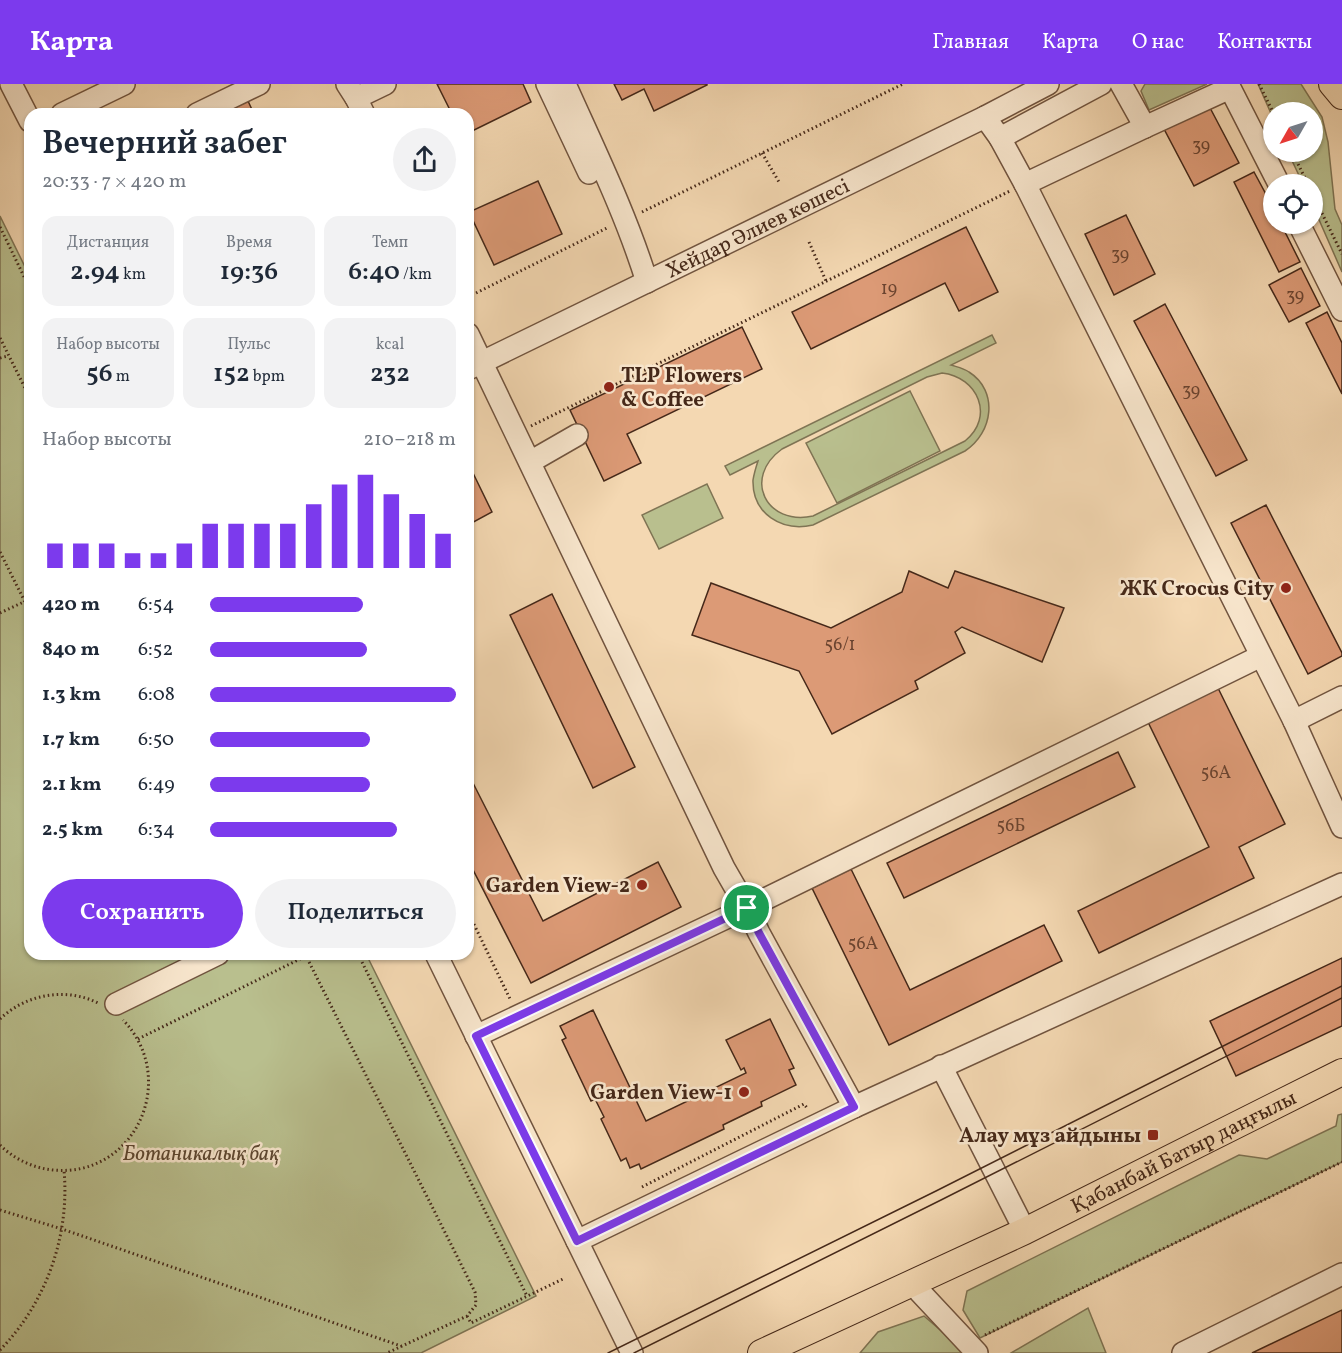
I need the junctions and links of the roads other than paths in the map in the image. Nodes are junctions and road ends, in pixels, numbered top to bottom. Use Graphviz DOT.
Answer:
graph roads {
  1 [pos="11,84"];
  2 [pos="124,84"];
  3 [pos="259,84"];
  4 [pos="385,84"];
  5 [pos="546,84"];
  6 [pos="565,84"];
  7 [pos="1048,84"];
  8 [pos="1101,84"];
  9 [pos="1121,84"];
  10 [pos="1332,84"];
  11 [pos="1338,84"];
  12 [pos="1023,89"];
  13 [pos="1342,94"];
  14 [pos="356,99"];
  15 [pos="74,108"];
  16 [pos="209,108"];
  17 [pos="24,109"];
  18 [pos="985,117"];
  19 [pos="1145,127"];
  20 [pos="1000,138"];
  21 [pos="1274,174"];
  22 [pos="1025,184"];
  23 [pos="620,222"];
  24 [pos="1304,234"];
  25 [pos="647,282"];
  26 [pos="1342,310"];
  27 [pos="475,366"];
  28 [pos="577,435"];
  29 [pos="530,462"];
  30 [pos="1261,656"];
  31 [pos="1342,697"];
  32 [pos="1294,721"];
  33 [pos="1342,827"];
  34 [pos="1342,884"];
  35 [pos="747,908"];
  36 [pos="207,960"];
  37 [pos="439,960"];
  38 [pos="113,1009"];
  39 [pos="476,1036"];
  40 [pos="941,1066"];
  41 [pos="1342,1072"];
  42 [pos="854,1107"];
  43 [pos="1024,1231"];
  44 [pos="577,1241"];
  45 [pos="1342,1274"];
  46 [pos="919,1291"];
  47 [pos="973,1348"];
  48 [pos="632,1353"];
  49 [pos="761,1353"];
  50 [pos="791,1353"];
  51 [pos="1184,1353"];
  1 -- 17 [label="street"];
  2 -- 15 [label="street"];
  3 -- 16 [label="street"];
  4 -- 14 [label="street"];
  5 -- 23 [label="street"];
  6 -- 23 [label="street"];
  7 -- 12 [label="street, Хейдар Әлиев көшесі"];
  8 -- 20 [label="street"];
  9 -- 19 [label="street"];
  10 -- 13 [label="main road"];
  11 -- 13 [label="main road"];
  12 -- 18 [label="street, Хейдар Әлиев көшесі"];
  18 -- 20 [label="street"];
  18 -- 25 [label="street, Хейдар Әлиев көшесі"];
  19 -- 21 [label="street"];
  19 -- 22 [label="street"];
  20 -- 22 [label="street"];
  22 -- 30 [label="street"];
  23 -- 25 [label="street"];
  24 -- 26 [label="street"];
  25 -- 27 [label="street, Хейдар Әлиев көшесі"];
  27 -- 29 [label="street"];
  28 -- 29 [label="street"];
  29 -- 35 [label="street"];
  30 -- 32 [label="street"];
  30 -- 35 [label="street"];
  31 -- 32 [label="street"];
  32 -- 33 [label="street"];
  34 -- 40 [label="street"];
  35 -- 39 [label="street"];
  35 -- 42 [label="street"];
  36 -- 38 [label="street"];
  37 -- 39 [label="street"];
  39 -- 44 [label="street"];
  40 -- 42 [label="street"];
  40 -- 43 [label="street"];
  41 -- 43 [label="main road, Қабанбай Батыр даңғылы"];
  42 -- 44 [label="street"];
  43 -- 46 [label="main road, Қабанбай Батыр даңғылы"];
  43 -- 49 [label="main road, Қабанбай Батыр даңғылы"];
  44 -- 48 [label="street"];
  45 -- 51 [label="street"];
  46 -- 47 [label="street"];
  46 -- 50 [label="main road, Қабанбай Батыр даңғылы"];
}
